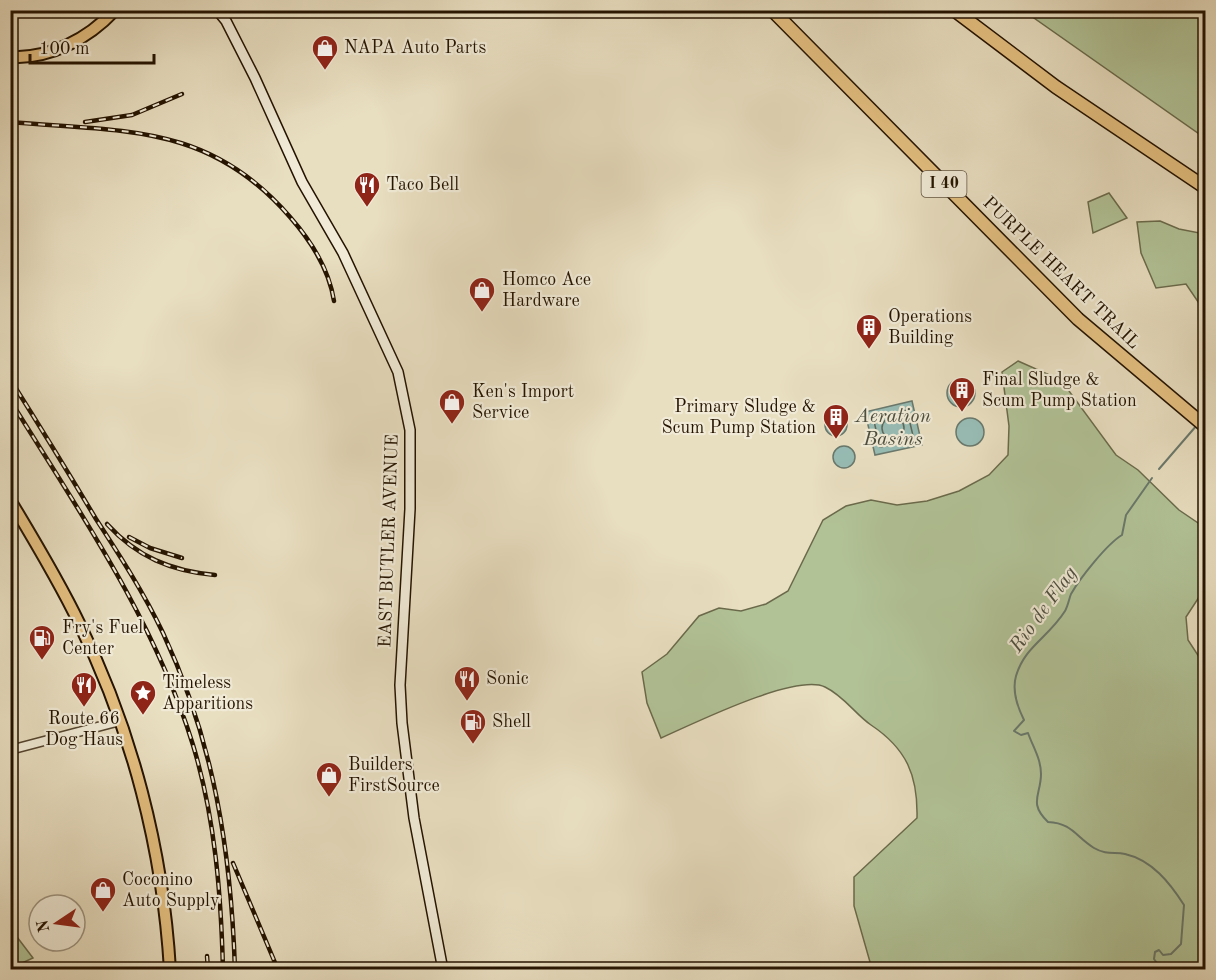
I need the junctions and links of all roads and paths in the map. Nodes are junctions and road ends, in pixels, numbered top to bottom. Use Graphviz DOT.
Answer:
graph roads {
  1 [pos="115,10"];
  2 [pos="217,10"];
  3 [pos="772,10"];
  4 [pos="954,10"];
  5 [pos="10,57"];
  6 [pos="1206,188"];
  7 [pos="1206,427"];
  8 [pos="10,500"];
  9 [pos="120,721"];
  10 [pos="10,750"];
  11 [pos="170,969"];
  12 [pos="443,969"];
  1 -- 5 [label="main road"];
  2 -- 12 [label="main road, EAST BUTLER AVENUE"];
  3 -- 7 [label="highway, PURPLE HEART TRAIL / I 40"];
  4 -- 6 [label="highway"];
  8 -- 9 [label="main road"];
  9 -- 10 [label="street"];
  9 -- 11 [label="main road"];
}
